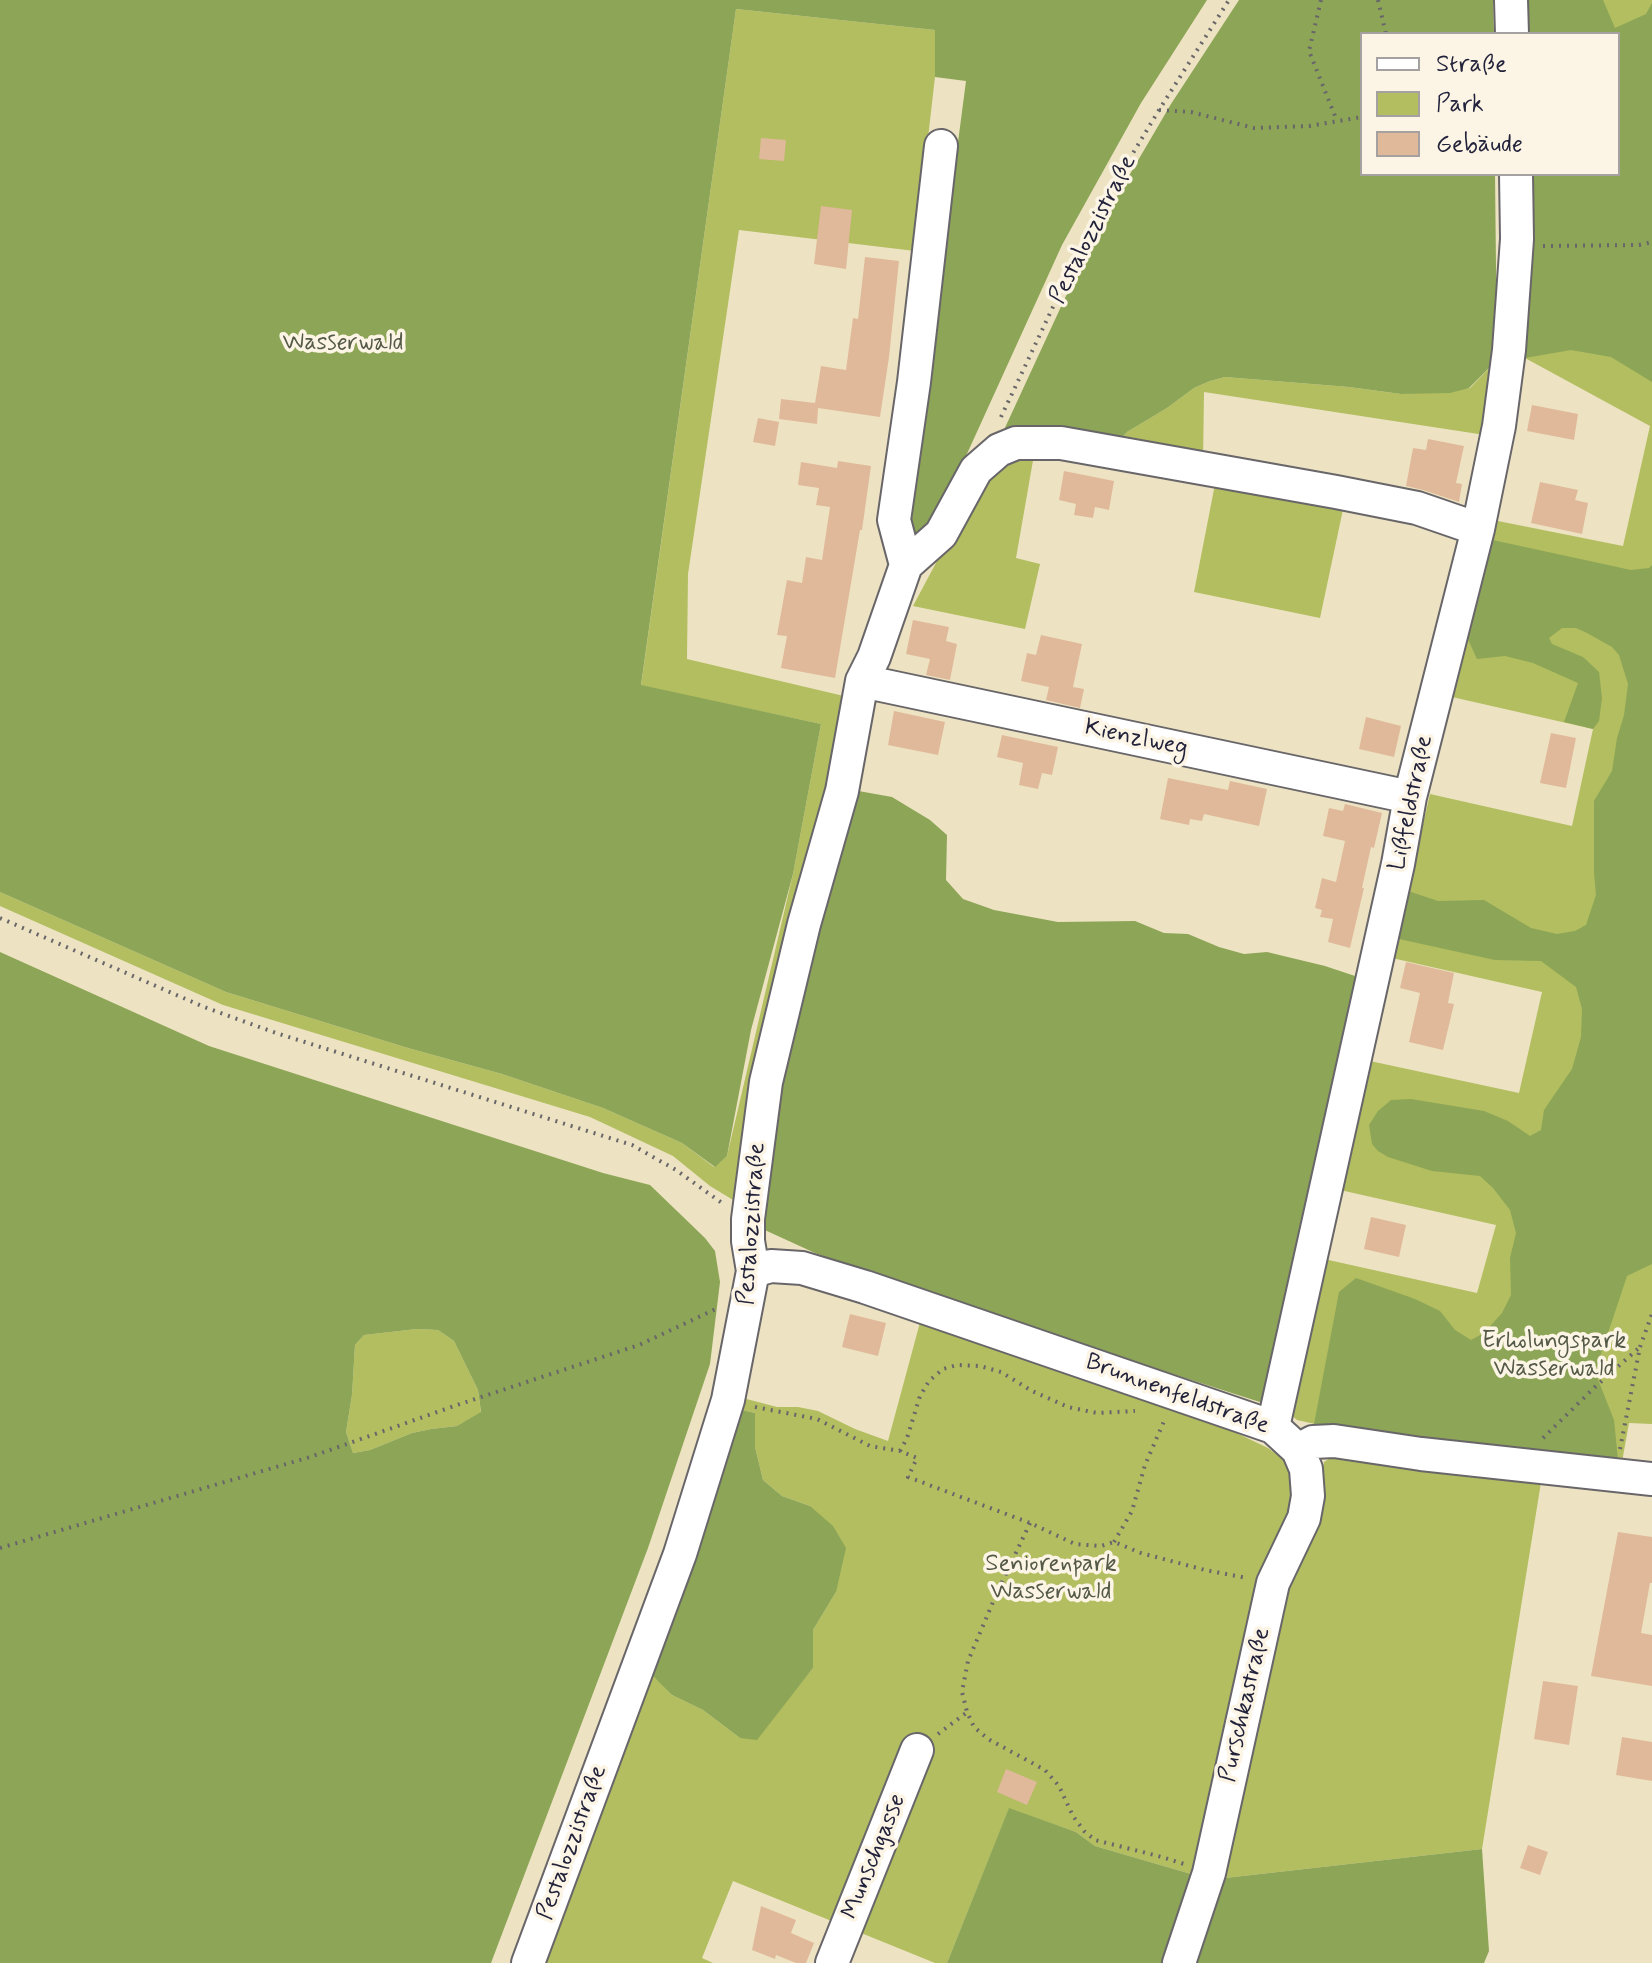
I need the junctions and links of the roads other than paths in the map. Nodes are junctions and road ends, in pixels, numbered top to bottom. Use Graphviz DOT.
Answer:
graph roads {
  1 [pos="1511,0"];
  2 [pos="1512,32"];
  3 [pos="941,146"];
  4 [pos="1516,176"];
  5 [pos="1478,529"];
  6 [pos="906,565"];
  7 [pos="862,681"];
  8 [pos="1410,797"];
  9 [pos="752,1283"];
  10 [pos="1273,1427"];
  11 [pos="1298,1450"];
  12 [pos="1652,1479"];
  13 [pos="917,1750"];
  14 [pos="528,1963"];
  15 [pos="832,1963"];
  16 [pos="1179,1963"];
  1 -- 2 [label="street"];
  3 -- 6 [label="street"];
  4 -- 5 [label="street, Lißfeldstraße"];
  5 -- 6 [label="street, Pestalozzistraße"];
  5 -- 8 [label="street, Lißfeldstraße"];
  6 -- 7 [label="street, Pestalozzistraße"];
  7 -- 8 [label="street, Kienzlweg"];
  7 -- 9 [label="street, Pestalozzistraße"];
  8 -- 10 [label="street, Lißfeldstraße"];
  9 -- 10 [label="street, Brunnenfeldstraße"];
  9 -- 14 [label="street, Pestalozzistraße"];
  10 -- 11 [label="street, Brunnenfeldstraße"];
  11 -- 12 [label="street, Brunnenfeldstraße"];
  11 -- 16 [label="street, Purschkastraße"];
  13 -- 15 [label="street, Munschgasse"];
}
